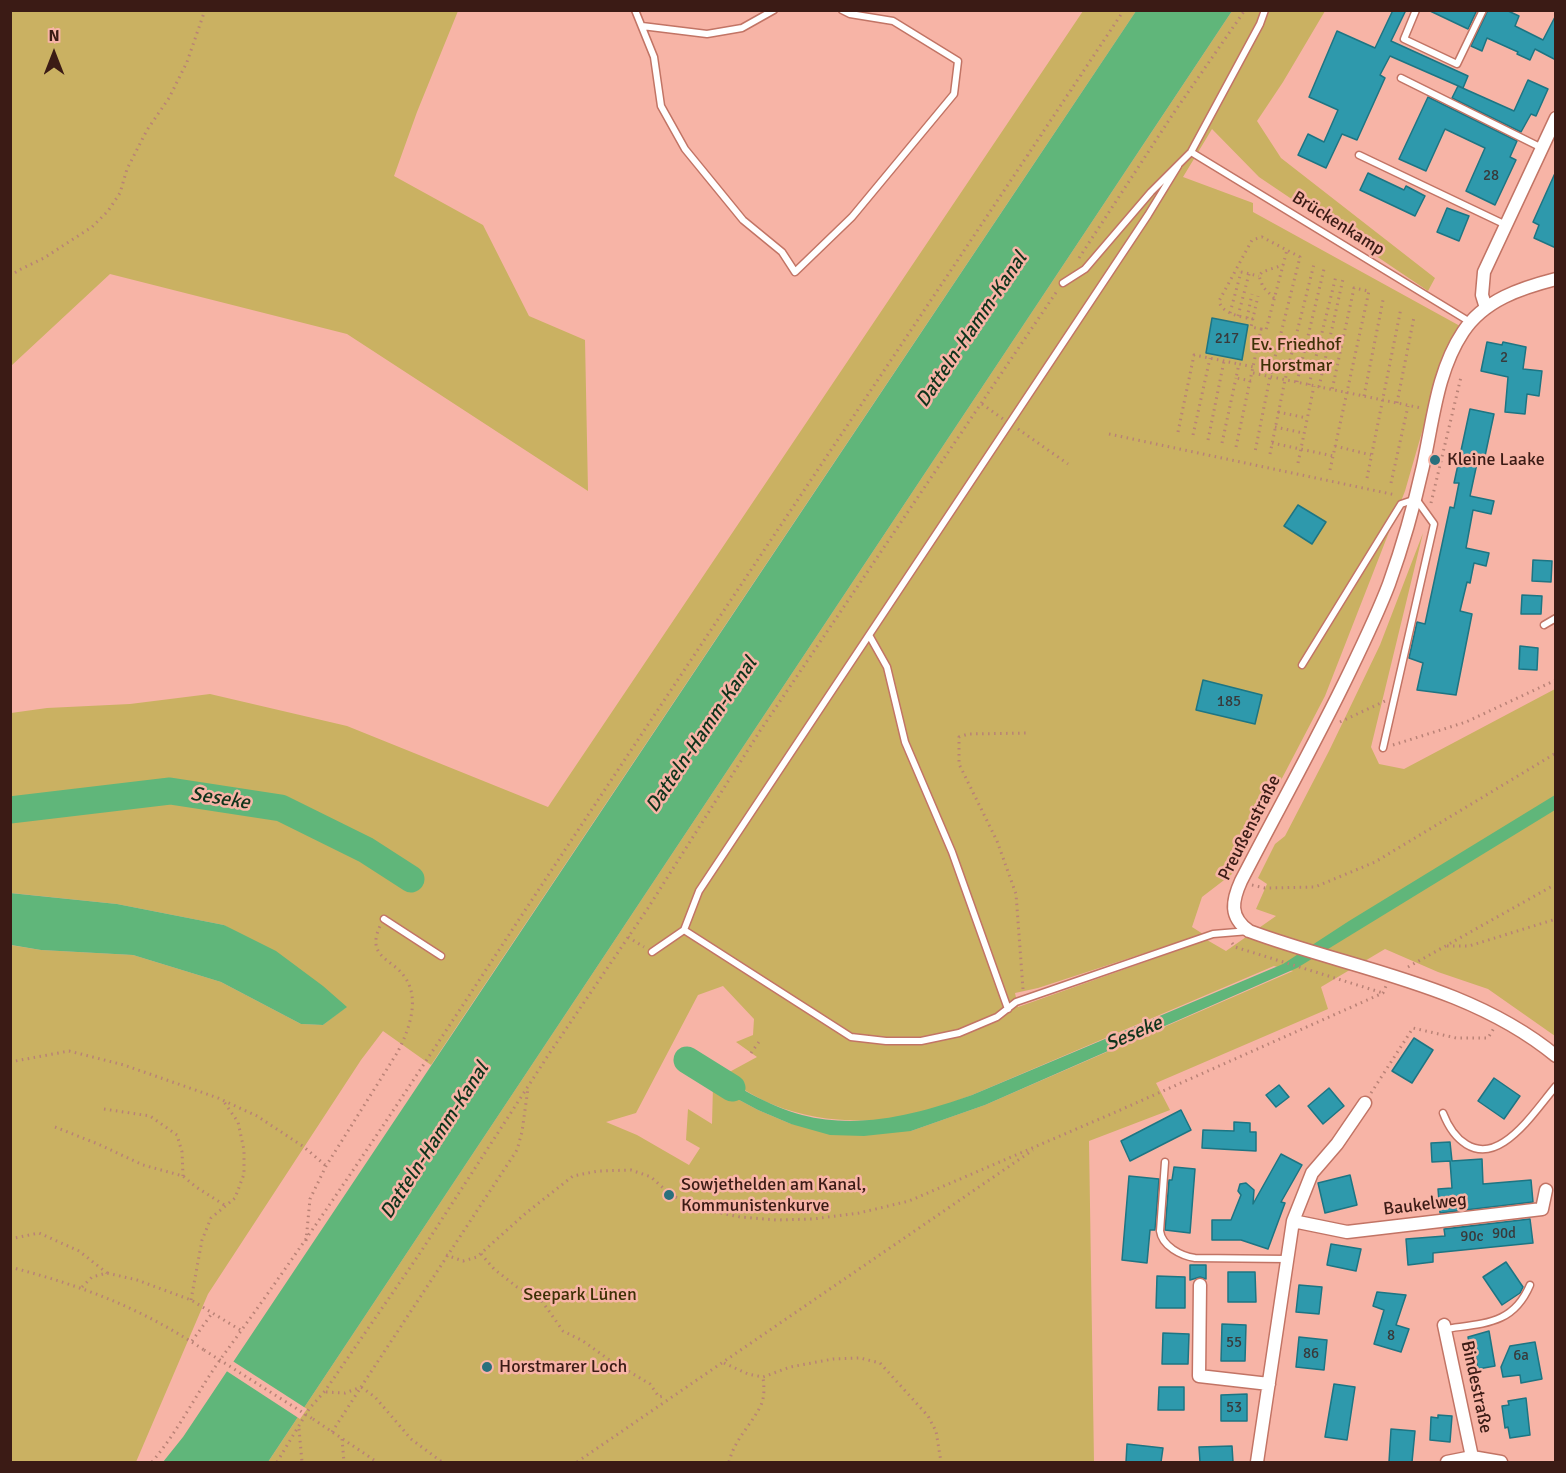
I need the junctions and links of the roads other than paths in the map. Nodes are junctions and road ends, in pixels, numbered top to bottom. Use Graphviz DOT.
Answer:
graph roads {
  1 [pos="635,10"];
  2 [pos="774,10"];
  3 [pos="842,10"];
  4 [pos="1265,10"];
  5 [pos="1416,10"];
  6 [pos="1483,10"];
  7 [pos="642,26"];
  8 [pos="1401,78"];
  9 [pos="1556,118"];
  10 [pos="1542,148"];
  11 [pos="1191,152"];
  12 [pos="1359,155"];
  13 [pos="1178,166"];
  14 [pos="1506,225"];
  15 [pos="1556,279"];
  16 [pos="1063,283"];
  17 [pos="1486,308"];
  18 [pos="1470,322"];
  19 [pos="1416,499"];
  20 [pos="1556,618"];
  21 [pos="1544,625"];
  22 [pos="869,635"];
  23 [pos="1302,665"];
  24 [pos="1383,748"];
  25 [pos="384,919"];
  26 [pos="684,930"];
  27 [pos="1249,931"];
  28 [pos="652,952"];
  29 [pos="441,956"];
  30 [pos="1008,1009"];
  31 [pos="1556,1056"];
  32 [pos="1556,1086"];
  33 [pos="1365,1103"];
  34 [pos="1443,1113"];
  35 [pos="1165,1162"];
  36 [pos="1546,1190"];
  37 [pos="1293,1221"];
  38 [pos="1287,1259"];
  39 [pos="1200,1285"];
  40 [pos="1530,1285"];
  41 [pos="1445,1327"];
  42 [pos="1269,1384"];
  43 [pos="1472,1457"];
  44 [pos="1257,1462"];
  45 [pos="1447,1462"];
  46 [pos="1501,1462"];
  1 -- 7 [label="lane"];
  2 -- 7 [label="lane"];
  3 -- 7 [label="lane"];
  4 -- 11 [label="lane"];
  5 -- 6 [label="lane"];
  8 -- 10 [label="lane"];
  9 -- 10 [label="street"];
  10 -- 14 [label="street"];
  11 -- 13 [label="lane"];
  11 -- 18 [label="lane, Brückenkamp"];
  12 -- 14 [label="lane"];
  13 -- 16 [label="lane"];
  13 -- 22 [label="lane"];
  14 -- 17 [label="street"];
  15 -- 17 [label="street, Preußenstraße"];
  17 -- 18 [label="street, Preußenstraße"];
  18 -- 19 [label="street, Preußenstraße"];
  19 -- 23 [label="lane"];
  19 -- 24 [label="lane"];
  19 -- 27 [label="street, Preußenstraße"];
  20 -- 21 [label="lane"];
  22 -- 26 [label="lane"];
  22 -- 30 [label="lane"];
  25 -- 29 [label="lane"];
  26 -- 28 [label="lane"];
  26 -- 30 [label="lane"];
  27 -- 30 [label="lane"];
  27 -- 31 [label="street"];
  32 -- 34 [label="lane"];
  33 -- 37 [label="street"];
  35 -- 38 [label="lane"];
  36 -- 37 [label="street, Baukelweg"];
  37 -- 38 [label="street"];
  38 -- 42 [label="street"];
  39 -- 42 [label="street"];
  40 -- 41 [label="lane"];
  41 -- 43 [label="street, Bindestraße"];
  42 -- 44 [label="street"];
  43 -- 45 [label="street, Bindestraße"];
  43 -- 46 [label="street, Bindestraße"];
}
